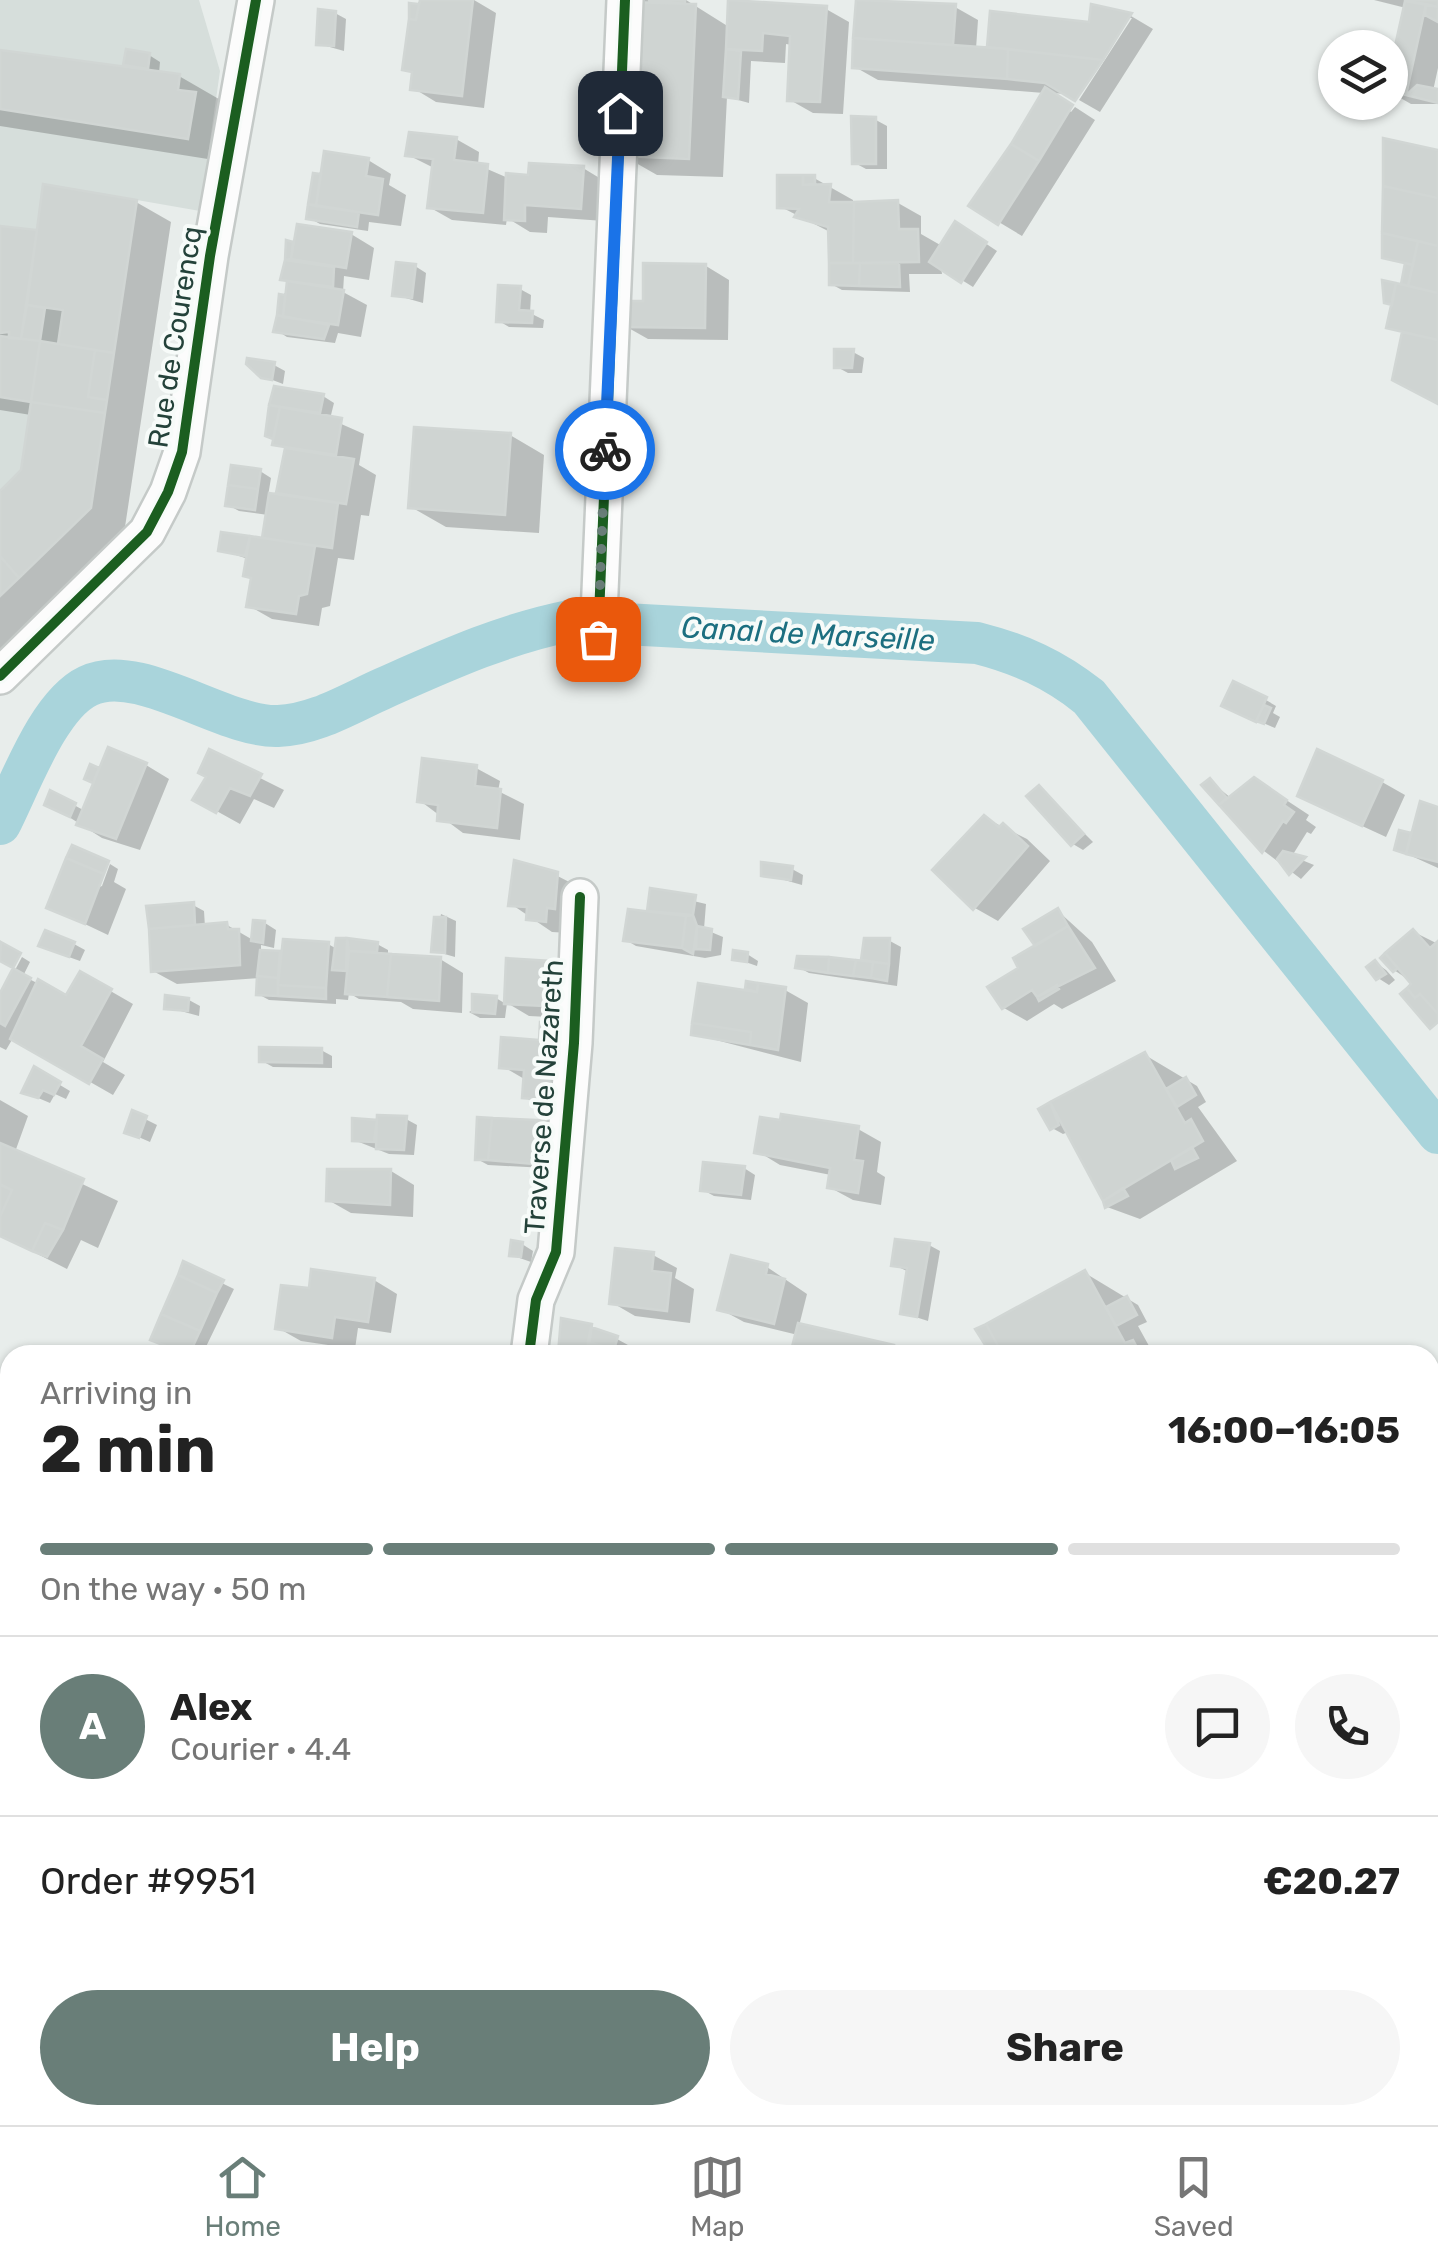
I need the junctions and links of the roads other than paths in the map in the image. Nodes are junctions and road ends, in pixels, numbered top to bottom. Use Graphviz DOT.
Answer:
graph roads {
  1 [pos="256,0"];
  2 [pos="625,0"];
  3 [pos="598,639"];
  4 [pos="0,676"];
  5 [pos="580,897"];
  6 [pos="529,1345"];
  1 -- 4 [label="street, Rue de Courencq"];
  2 -- 3 [label="street"];
  5 -- 6 [label="street, Traverse de Nazareth"];
}
